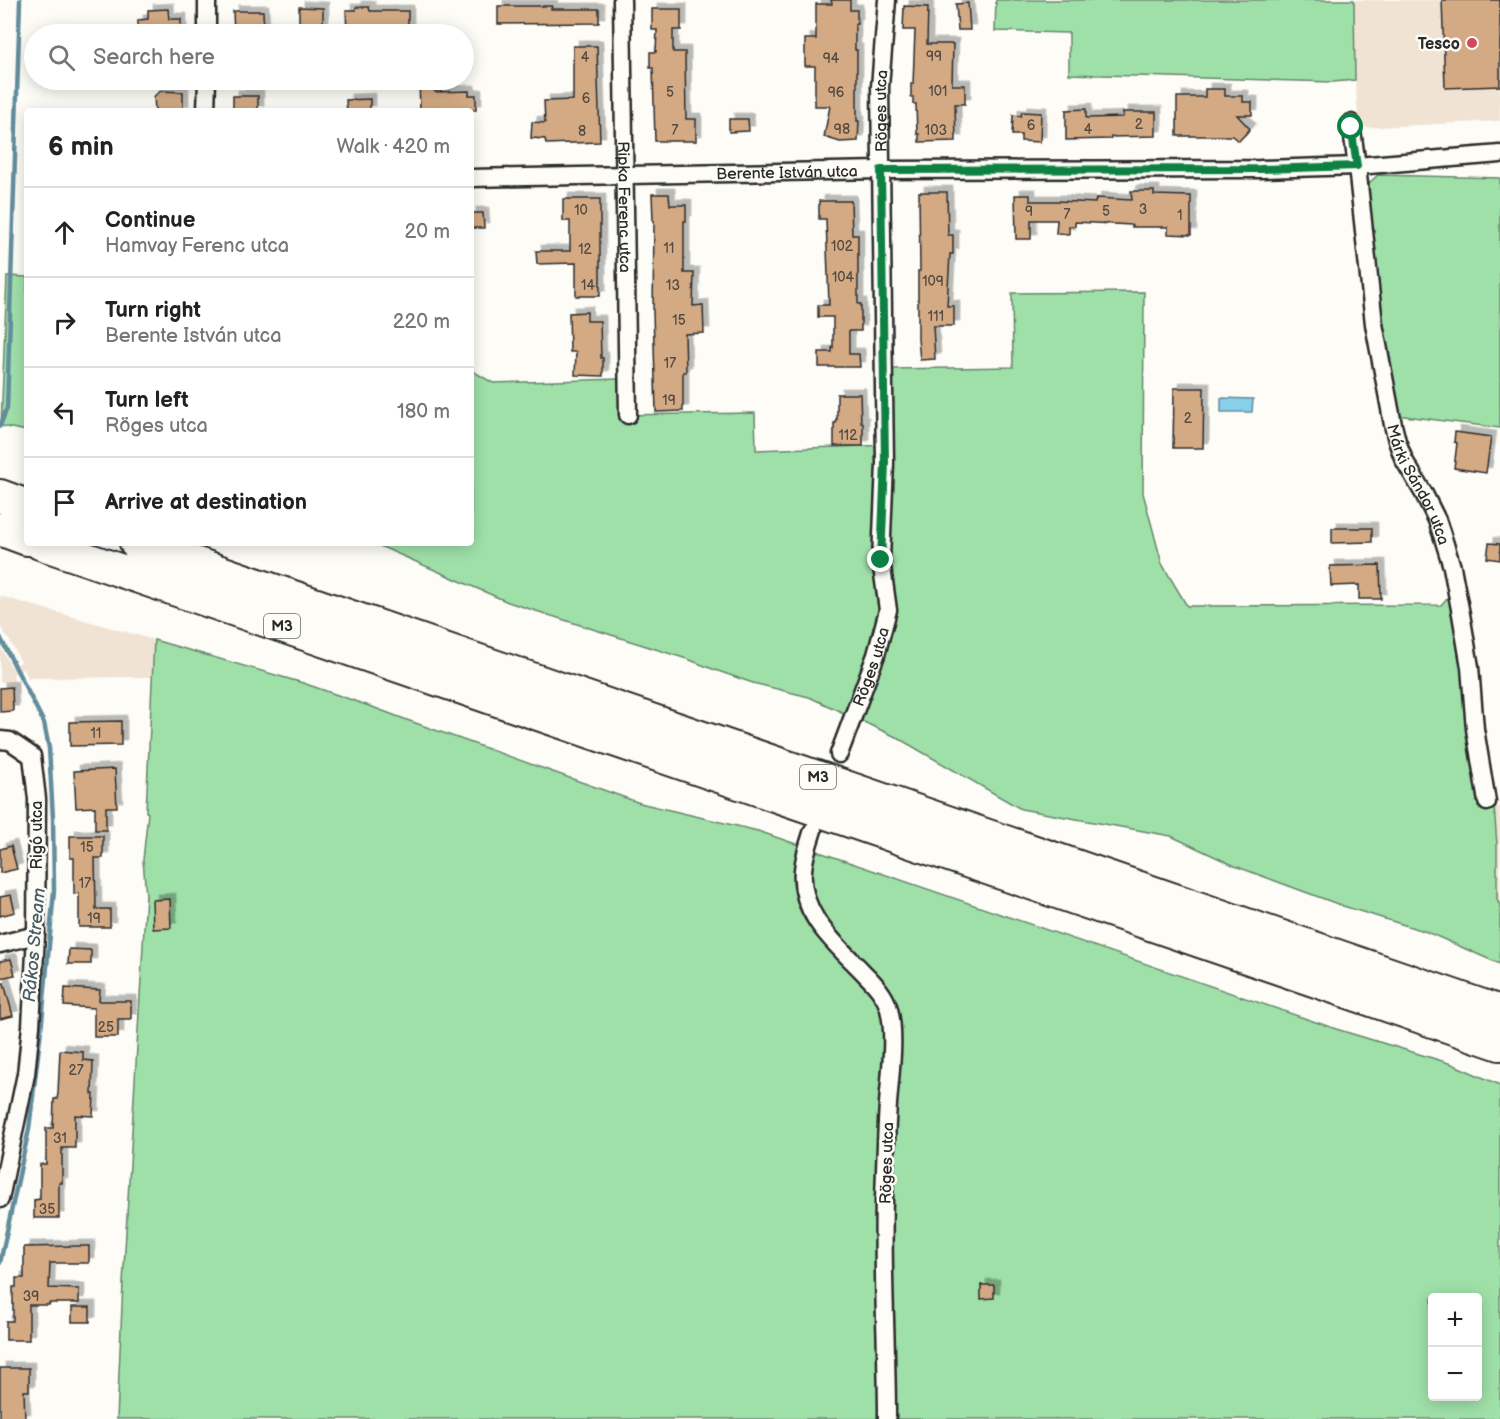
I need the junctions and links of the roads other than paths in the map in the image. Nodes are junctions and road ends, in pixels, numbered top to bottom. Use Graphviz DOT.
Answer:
graph roads {
  1 [pos="207,0"];
  2 [pos="622,0"];
  3 [pos="887,0"];
  4 [pos="207,24"];
  5 [pos="207,90"];
  6 [pos="206,108"];
  7 [pos="1351,123"];
  8 [pos="1500,154"];
  9 [pos="1357,166"];
  10 [pos="881,170"];
  11 [pos="623,175"];
  12 [pos="474,178"];
  13 [pos="628,415"];
  14 [pos="0,496"];
  15 [pos="24,505"];
  16 [pos="0,530"];
  17 [pos="24,538"];
  18 [pos="49,546"];
  19 [pos="145,546"];
  20 [pos="0,740"];
  21 [pos="839,754"];
  22 [pos="1487,802"];
  23 [pos="813,830"];
  24 [pos="36,935"];
  25 [pos="0,944"];
  26 [pos="1500,1012"];
  27 [pos="1500,1044"];
  28 [pos="0,1199"];
  29 [pos="887,1419"];
  1 -- 4 [label="street"];
  2 -- 11 [label="street, Ripka Ferenc utca"];
  3 -- 10 [label="street, Röges utca"];
  5 -- 6 [label="street"];
  7 -- 9 [label="street, Márki Sándor utca"];
  8 -- 9 [label="street, Berente István utca"];
  9 -- 10 [label="street, Berente István utca"];
  9 -- 22 [label="street, Márki Sándor utca"];
  10 -- 11 [label="street, Berente István utca"];
  10 -- 21 [label="street, Röges utca"];
  11 -- 12 [label="street, Berente István utca"];
  11 -- 13 [label="street, Ripka Ferenc utca"];
  14 -- 15 [label="highway"];
  16 -- 17 [label="highway"];
  18 -- 27 [label="highway, M3"];
  19 -- 26 [label="highway, M3"];
  20 -- 24 [label="street, Rigó utca"];
  23 -- 29 [label="street, Röges utca"];
  24 -- 25 [label="street"];
  24 -- 28 [label="street, Rigó utca"];
}
